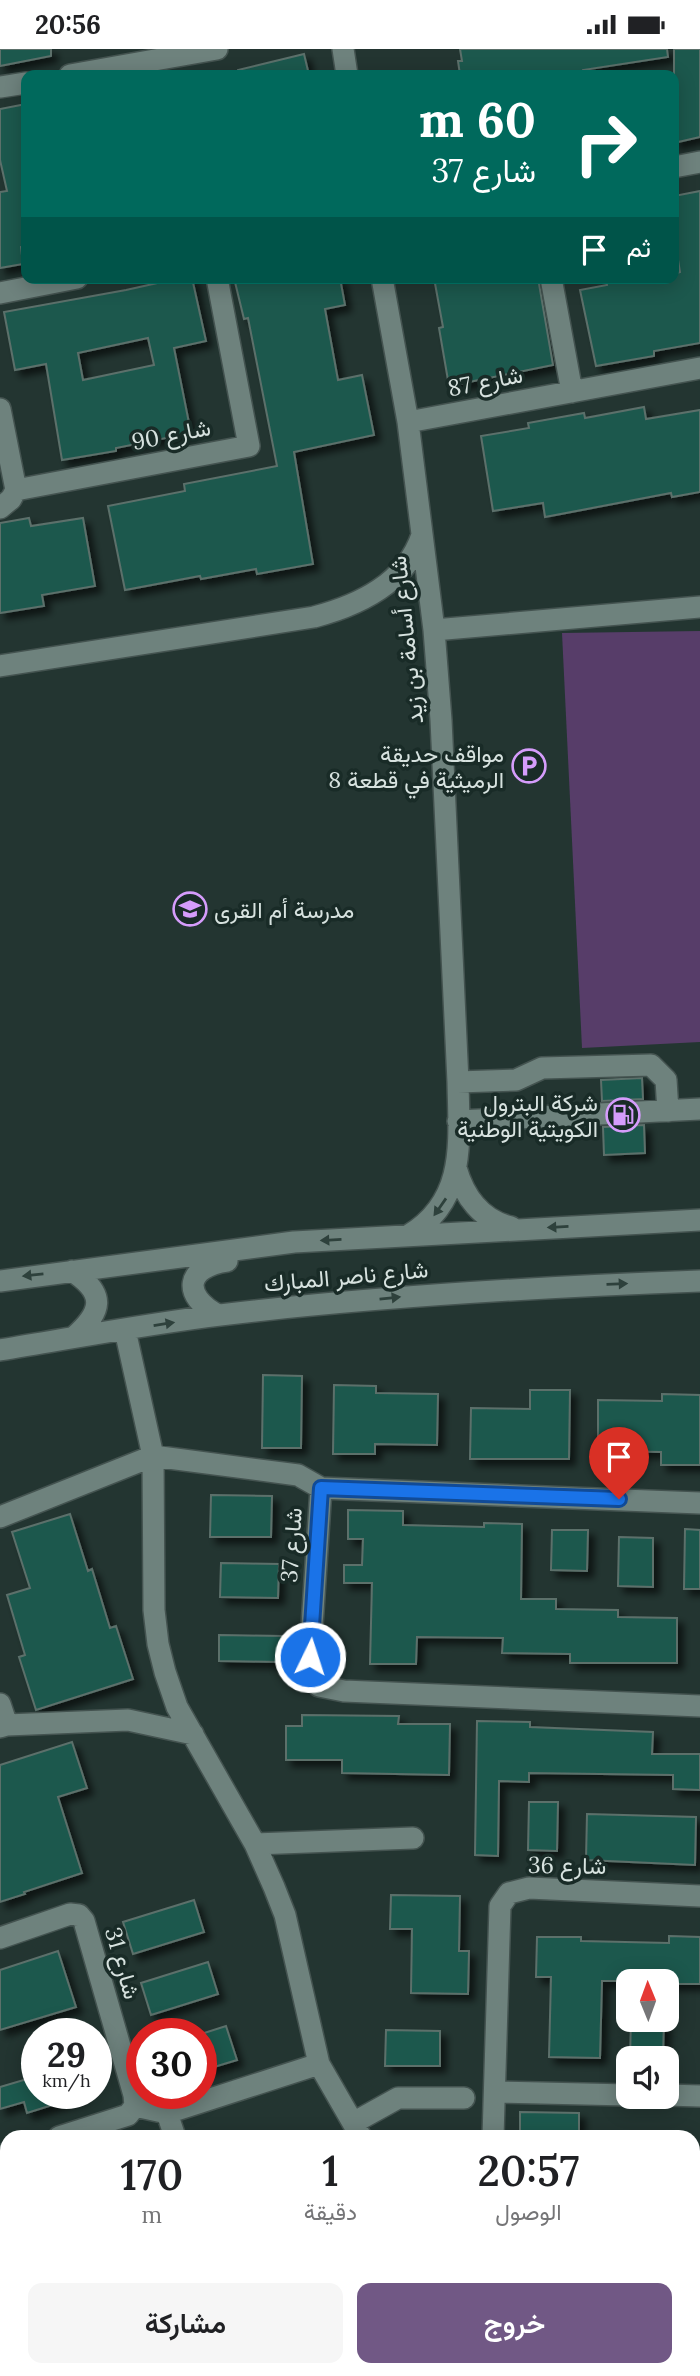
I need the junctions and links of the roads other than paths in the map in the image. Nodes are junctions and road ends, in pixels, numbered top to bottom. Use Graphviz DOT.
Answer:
graph roads {
  1 [pos="217,49"];
  2 [pos="343,49"];
  3 [pos="172,54"];
  4 [pos="94,70"];
  5 [pos="346,70"];
  6 [pos="21,84"];
  7 [pos="0,87"];
  8 [pos="700,162"];
  9 [pos="679,166"];
  10 [pos="46,284"];
  11 [pos="218,284"];
  12 [pos="383,284"];
  13 [pos="552,284"];
  14 [pos="0,293"];
  15 [pos="700,368"];
  16 [pos="572,391"];
  17 [pos="0,409"];
  18 [pos="408,422"];
  19 [pos="16,490"];
  20 [pos="0,508"];
  21 [pos="422,534"];
  22 [pos="700,607"];
  23 [pos="434,630"];
  24 [pos="0,666"];
  25 [pos="458,1082"];
  26 [pos="700,1109"];
  27 [pos="668,1111"];
  28 [pos="458,1121"];
  29 [pos="456,1168"];
  30 [pos="700,1220"];
  31 [pos="519,1229"];
  32 [pos="409,1235"];
  33 [pos="294,1242"];
  34 [pos="72,1272"];
  35 [pos="0,1281"];
  36 [pos="700,1281"];
  37 [pos="218,1315"];
  38 [pos="125,1330"];
  39 [pos="74,1337"];
  40 [pos="0,1350"];
  41 [pos="153,1456"];
  42 [pos="321,1488"];
  43 [pos="700,1503"];
  44 [pos="0,1517"];
  45 [pos="0,1704"];
  46 [pos="700,1706"];
  47 [pos="3,1726"];
  48 [pos="193,1734"];
  49 [pos="413,1839"];
  50 [pos="255,1844"];
  51 [pos="700,1896"];
  52 [pos="0,1938"];
  53 [pos="319,2064"];
  54 [pos="126,2067"];
  55 [pos="496,2092"];
  56 [pos="616,2095"];
  57 [pos="679,2095"];
  58 [pos="700,2096"];
  59 [pos="464,2098"];
  60 [pos="133,2109"];
  61 [pos="149,2109"];
  62 [pos="167,2113"];
  63 [pos="81,2130"];
  64 [pos="173,2130"];
  65 [pos="357,2130"];
  66 [pos="493,2130"];
  1 -- 3 [label="street"];
  2 -- 5 [label="street"];
  3 -- 4 [label="street"];
  6 -- 7 [label="street"];
  8 -- 9 [label="street"];
  10 -- 14 [label="street"];
  11 -- 19 [label="street, شارع 90"];
  12 -- 18 [label="street, شارع أسامة بن زيد"];
  13 -- 16 [label="street"];
  15 -- 16 [label="street, شارع 87"];
  16 -- 18 [label="street, شارع 87"];
  17 -- 19 [label="street"];
  18 -- 21 [label="street, شارع أسامة بن زيد"];
  19 -- 20 [label="street"];
  21 -- 23 [label="street, شارع أسامة بن زيد"];
  21 -- 24 [label="street"];
  22 -- 23 [label="street"];
  23 -- 25 [label="street, شارع أسامة بن زيد"];
  25 -- 27 [label="street"];
  25 -- 28 [label="street, شارع أسامة بن زيد"];
  26 -- 27 [label="street"];
  27 -- 28 [label="street"];
  28 -- 29 [label="street, شارع أسامة بن زيد"];
  29 -- 31 [label="street, شارع أسامة بن زيد"];
  29 -- 32 [label="street, شارع أسامة بن زيد, one-way"];
  30 -- 31 [label="street, شارع ناصر المبارك, one-way"];
  31 -- 32 [label="street, شارع ناصر المبارك"];
  32 -- 33 [label="street, شارع ناصر المبارك, one-way"];
  33 -- 34 [label="street, شارع ناصر المبارك"];
  33 -- 37 [label="street"];
  34 -- 35 [label="street, شارع ناصر المبارك, one-way"];
  34 -- 39 [label="street"];
  37 -- 36 [label="street, شارع ناصر المبارك, one-way"];
  38 -- 37 [label="street, شارع ناصر المبارك, one-way"];
  38 -- 39 [label="street, شارع ناصر المبارك"];
  38 -- 41 [label="street"];
  39 -- 40 [label="street, شارع ناصر المبارك"];
  41 -- 42 [label="street"];
  41 -- 44 [label="street"];
  41 -- 48 [label="street"];
  42 -- 43 [label="street, شارع 37"];
  42 -- 46 [label="street, شارع 37"];
  45 -- 47 [label="street"];
  47 -- 48 [label="street"];
  48 -- 50 [label="street"];
  49 -- 50 [label="street"];
  50 -- 53 [label="street"];
  51 -- 55 [label="street, شارع 36"];
  52 -- 54 [label="street, شارع 31"];
  53 -- 62 [label="street"];
  53 -- 65 [label="street"];
  55 -- 56 [label="street"];
  55 -- 66 [label="street, شارع 36"];
  57 -- 58 [label="street"];
  59 -- 65 [label="street"];
  60 -- 63 [label="street"];
  61 -- 62 [label="street"];
  62 -- 64 [label="street"];
}
